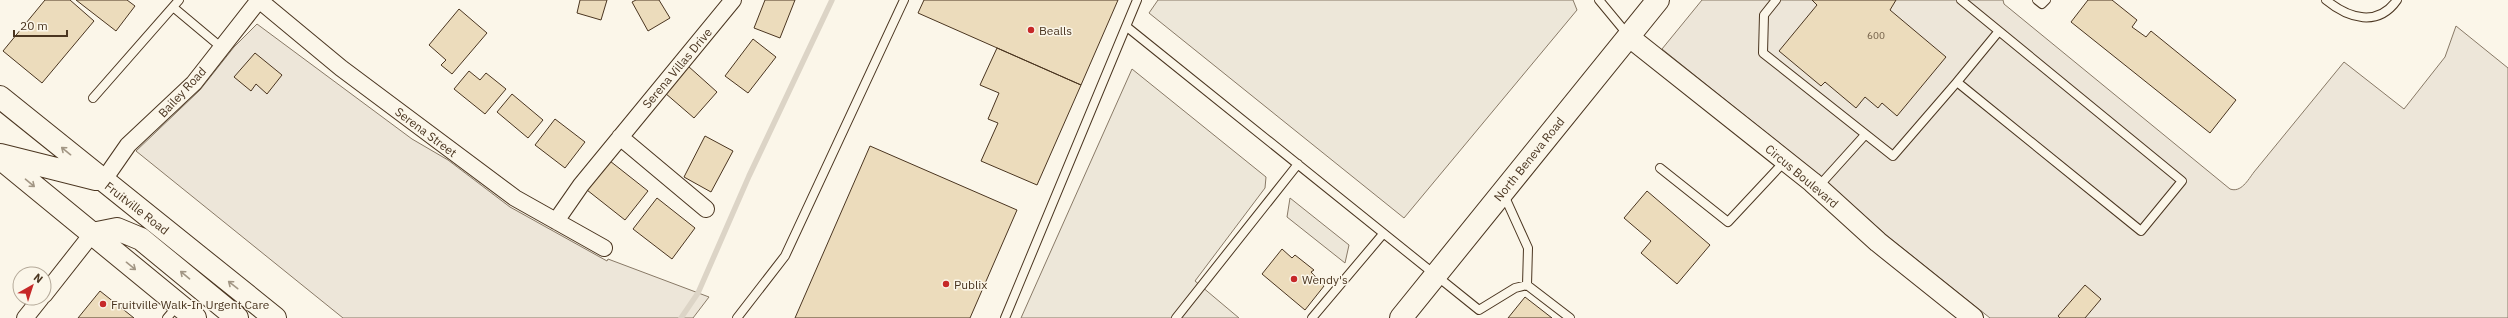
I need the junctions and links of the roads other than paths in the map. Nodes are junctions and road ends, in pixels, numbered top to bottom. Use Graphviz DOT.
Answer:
graph roads {
  1 [pos="179,0"];
  2 [pos="259,0"];
  3 [pos="733,0"];
  4 [pos="904,0"];
  5 [pos="1137,0"];
  6 [pos="1599,0"];
  7 [pos="1658,0"];
  8 [pos="1776,0"];
  9 [pos="1961,0"];
  10 [pos="2037,0"];
  11 [pos="2046,0"];
  12 [pos="2326,0"];
  13 [pos="2397,0"];
  14 [pos="173,7"];
  15 [pos="1127,27"];
  16 [pos="1999,31"];
  17 [pos="1628,36"];
  18 [pos="222,48"];
  19 [pos="1957,82"];
  20 [pos="0,97"];
  21 [pos="93,98"];
  22 [pos="1864,136"];
  23 [pos="620,137"];
  24 [pos="0,155"];
  25 [pos="0,158"];
  26 [pos="1785,161"];
  27 [pos="1298,164"];
  28 [pos="1660,168"];
  29 [pos="103,181"];
  30 [pos="1818,187"];
  31 [pos="1502,192"];
  32 [pos="706,209"];
  33 [pos="556,221"];
  34 [pos="92,234"];
  35 [pos="1383,234"];
  36 [pos="604,248"];
  37 [pos="1435,276"];
  38 [pos="52,285"];
  39 [pos="1527,285"];
  40 [pos="35,306"];
  41 [pos="173,311"];
  42 [pos="25,318"];
  43 [pos="195,318"];
  44 [pos="237,318"];
  45 [pos="275,318"];
  46 [pos="736,318"];
  47 [pos="1005,318"];
  48 [pos="1176,318"];
  49 [pos="1312,318"];
  50 [pos="1401,318"];
  51 [pos="1570,318"];
  52 [pos="1973,318"];
  1 -- 14 [label="lane"];
  2 -- 18 [label="street, Bailey Road"];
  2 -- 33 [label="street, Serena Street"];
  3 -- 23 [label="street, Serena Villas Drive"];
  4 -- 46 [label="lane"];
  5 -- 15 [label="lane"];
  6 -- 17 [label="lane"];
  7 -- 17 [label="main road, North Beneva Road"];
  8 -- 22 [label="lane"];
  9 -- 16 [label="lane"];
  10 -- 11 [label="lane"];
  12 -- 13 [label="lane"];
  14 -- 18 [label="lane"];
  14 -- 21 [label="lane"];
  15 -- 27 [label="lane"];
  15 -- 47 [label="lane"];
  16 -- 19 [label="lane"];
  16 -- 19 [label="lane"];
  17 -- 26 [label="street, Circus Boulevard"];
  17 -- 31 [label="main road, North Beneva Road"];
  18 -- 29 [label="street, Bailey Road"];
  19 -- 22 [label="lane"];
  29 -- 20 [label="main road, Fruitville Road, one-way"];
  22 -- 30 [label="lane"];
  23 -- 32 [label="street"];
  23 -- 33 [label="street, Serena Villas Drive"];
  24 -- 29 [label="main road"];
  25 -- 34 [label="main road, one-way"];
  26 -- 28 [label="lane"];
  26 -- 30 [label="street, Circus Boulevard"];
  27 -- 35 [label="lane"];
  27 -- 48 [label="lane"];
  45 -- 29 [label="main road, Fruitville Road, one-way"];
  30 -- 52 [label="street, Circus Boulevard"];
  31 -- 37 [label="main road, North Beneva Road"];
  31 -- 39 [label="lane"];
  33 -- 36 [label="street, Serena Street"];
  34 -- 38 [label="street"];
  34 -- 41 [label="main road, one-way"];
  44 -- 34 [label="main road, one-way"];
  35 -- 37 [label="lane"];
  35 -- 49 [label="lane"];
  37 -- 39 [label="lane"];
  37 -- 50 [label="main road, North Beneva Road"];
  39 -- 51 [label="lane"];
  40 -- 42 [label="street"];
  41 -- 43 [label="main road"];
}
